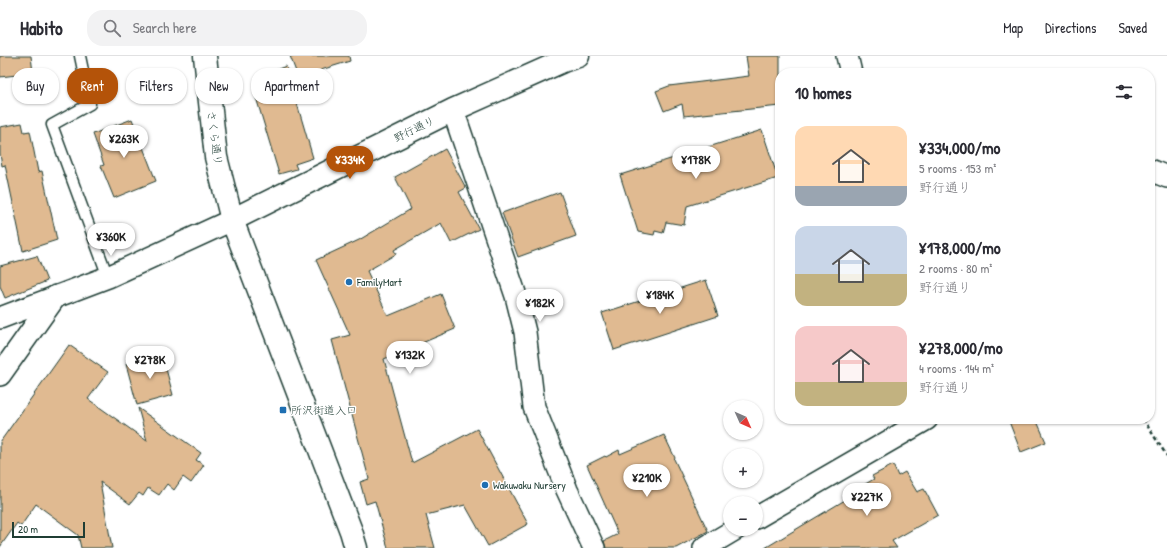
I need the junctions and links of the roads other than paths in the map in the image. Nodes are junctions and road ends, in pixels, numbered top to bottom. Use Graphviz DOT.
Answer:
graph roads {
  1 [pos="80,56"];
  2 [pos="205,56"];
  3 [pos="578,56"];
  4 [pos="847,56"];
  5 [pos="850,68"];
  6 [pos="453,110"];
  7 [pos="1155,172"];
  8 [pos="1167,177"];
  9 [pos="232,220"];
  10 [pos="108,277"];
  11 [pos="56,296"];
  12 [pos="0,318"];
  13 [pos="0,375"];
  14 [pos="918,424"];
  15 [pos="763,514"];
  16 [pos="724,536"];
  17 [pos="356,548"];
  18 [pos="594,548"];
  19 [pos="704,548"];
  1 -- 10 [label="lane"];
  2 -- 9 [label="street, さくら通り"];
  3 -- 6 [label="street, 野行通り"];
  4 -- 5 [label="street"];
  6 -- 9 [label="street, 野行通り"];
  6 -- 18 [label="street"];
  7 -- 8 [label="street"];
  9 -- 10 [label="street"];
  9 -- 17 [label="street, さくら通り"];
  10 -- 11 [label="street"];
  11 -- 12 [label="street"];
  11 -- 13 [label="street"];
  14 -- 15 [label="street"];
  16 -- 19 [label="street"];
}
